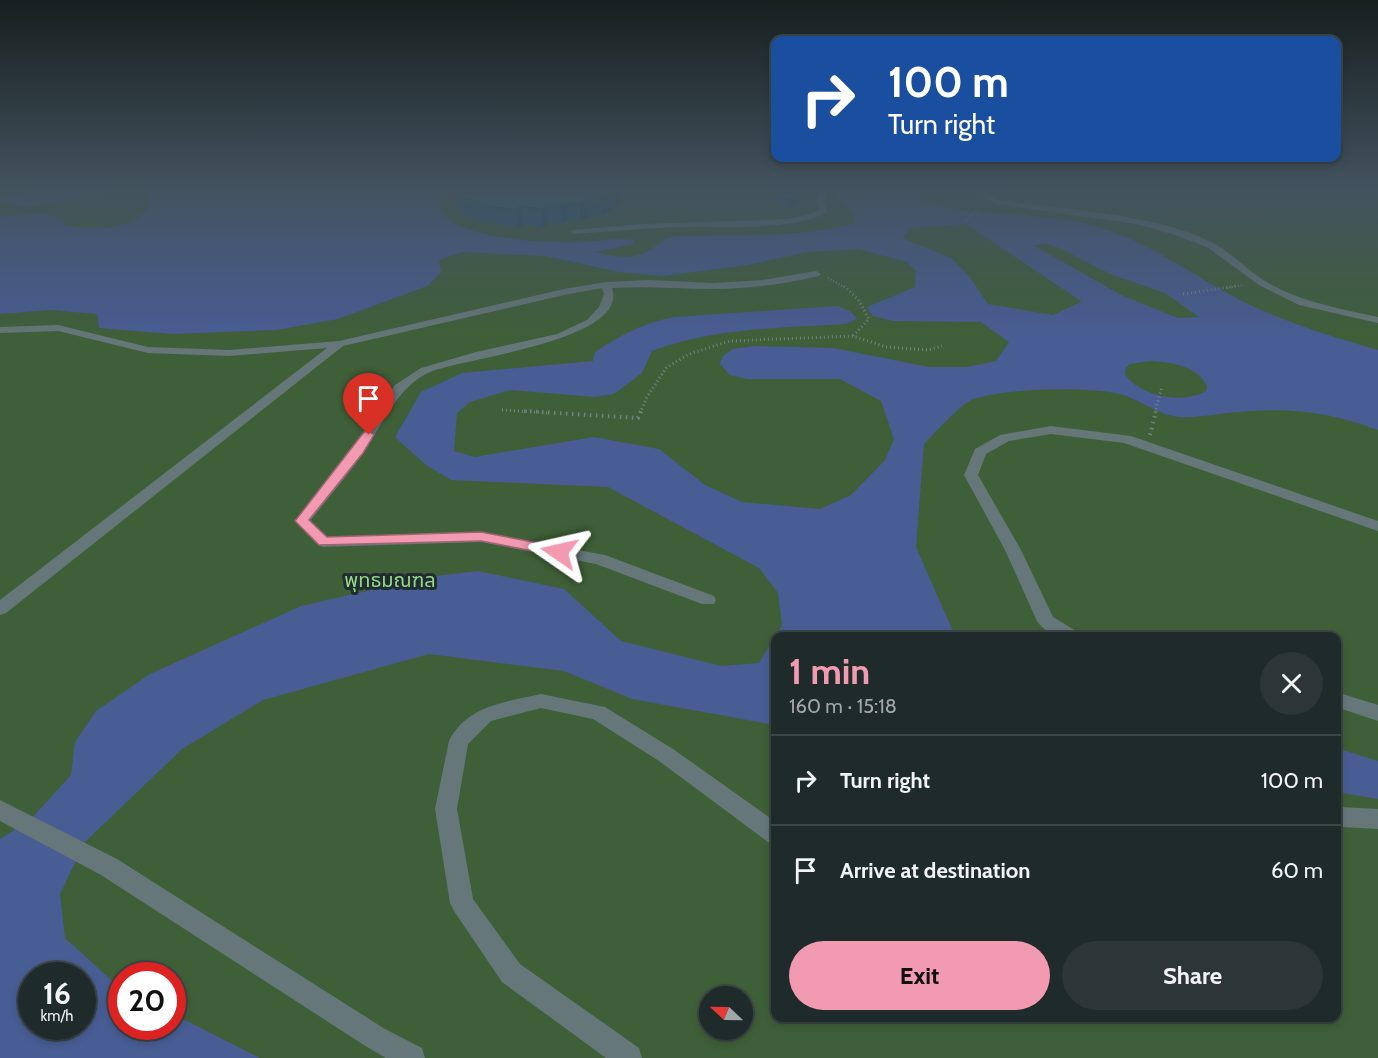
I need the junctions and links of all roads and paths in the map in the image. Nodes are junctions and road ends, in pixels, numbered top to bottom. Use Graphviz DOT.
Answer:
graph roads {
  1 [pos="1196,239"];
  2 [pos="816,274"];
  3 [pos="606,285"];
  4 [pos="1222,288"];
  5 [pos="1183,294"];
  6 [pos="1378,320"];
  7 [pos="0,330"];
  8 [pos="853,336"];
  9 [pos="339,344"];
  10 [pos="942,346"];
  11 [pos="1162,386"];
  12 [pos="502,410"];
  13 [pos="1148,446"];
  14 [pos="1378,526"];
  15 [pos="708,600"];
  16 [pos="0,609"];
  17 [pos="1064,632"];
  18 [pos="1341,700"];
  19 [pos="1378,713"];
  20 [pos="0,810"];
  21 [pos="1341,817"];
  22 [pos="1378,819"];
  23 [pos="771,831"];
  24 [pos="412,1058"];
  25 [pos="629,1058"];
  1 -- 6 [label="lane"];
  2 -- 3 [label="lane"];
  2 -- 8 [label="path"];
  3 -- 9 [label="lane"];
  3 -- 15 [label="lane"];
  4 -- 5 [label="path"];
  7 -- 9 [label="lane"];
  8 -- 10 [label="path"];
  8 -- 12 [label="path"];
  9 -- 16 [label="lane"];
  11 -- 13 [label="path"];
  13 -- 14 [label="lane"];
  13 -- 17 [label="lane"];
  18 -- 19 [label="lane"];
  20 -- 24 [label="lane"];
  21 -- 22 [label="lane"];
  23 -- 25 [label="lane"];
}
